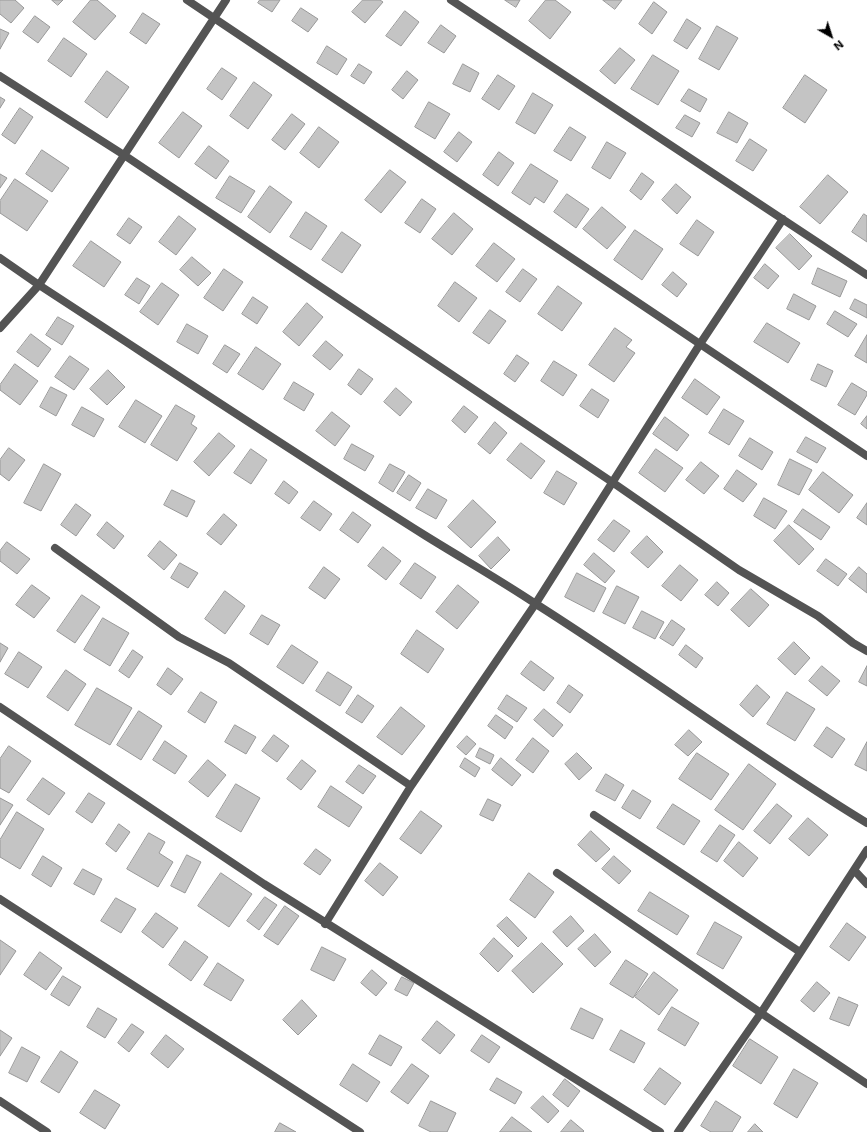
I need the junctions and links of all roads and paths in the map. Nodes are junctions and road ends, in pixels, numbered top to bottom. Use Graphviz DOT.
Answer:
graph roads {
  1 [pos="187,0"];
  2 [pos="226,0"];
  3 [pos="451,0"];
  4 [pos="215,17"];
  5 [pos="0,76"];
  6 [pos="124,155"];
  7 [pos="783,219"];
  8 [pos="0,258"];
  9 [pos="867,275"];
  10 [pos="39,285"];
  11 [pos="0,328"];
  12 [pos="700,344"];
  13 [pos="867,456"];
  14 [pos="612,482"];
  15 [pos="55,548"];
  16 [pos="536,603"];
  17 [pos="867,651"];
  18 [pos="0,707"];
  19 [pos="411,786"];
  20 [pos="594,815"];
  21 [pos="867,823"];
  22 [pos="867,850"];
  23 [pos="854,870"];
  24 [pos="557,873"];
  25 [pos="867,884"];
  26 [pos="0,899"];
  27 [pos="325,924"];
  28 [pos="800,952"];
  29 [pos="761,1013"];
  30 [pos="867,1084"];
  31 [pos="0,1101"];
  32 [pos="47,1132"];
  33 [pos="360,1132"];
  34 [pos="660,1132"];
  35 [pos="678,1132"];
  1 -- 4 [label="street"];
  2 -- 4 [label="street"];
  3 -- 7 [label="street"];
  4 -- 6 [label="street"];
  4 -- 12 [label="street"];
  5 -- 6 [label="street"];
  6 -- 10 [label="street"];
  6 -- 14 [label="street"];
  7 -- 9 [label="street"];
  7 -- 12 [label="street"];
  8 -- 10 [label="street"];
  10 -- 11 [label="street"];
  10 -- 16 [label="street"];
  12 -- 13 [label="street"];
  12 -- 14 [label="street"];
  14 -- 16 [label="street"];
  14 -- 17 [label="street"];
  15 -- 19 [label="street"];
  16 -- 19 [label="street"];
  16 -- 21 [label="street"];
  18 -- 27 [label="street"];
  19 -- 27 [label="street"];
  20 -- 28 [label="street"];
  22 -- 23 [label="street"];
  23 -- 25 [label="street"];
  23 -- 28 [label="street"];
  24 -- 29 [label="street"];
  26 -- 33 [label="street"];
  27 -- 34 [label="street"];
  28 -- 29 [label="street"];
  29 -- 30 [label="street"];
  29 -- 35 [label="street"];
  31 -- 32 [label="street"];
}
